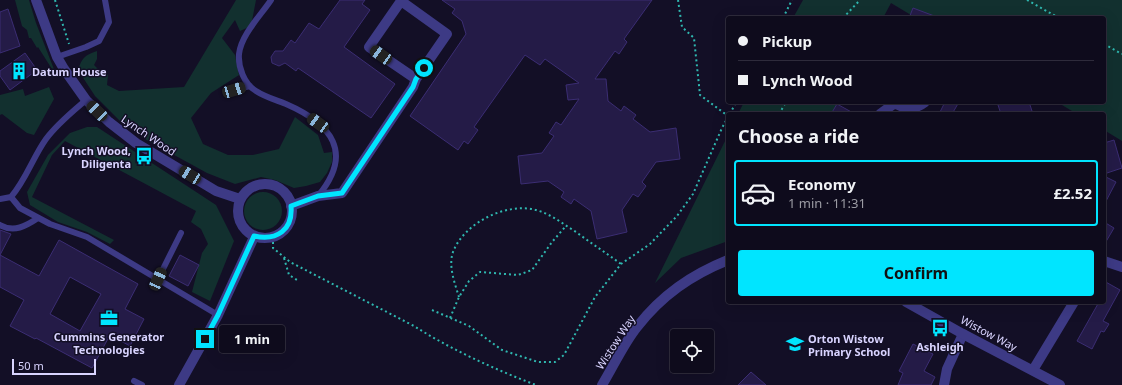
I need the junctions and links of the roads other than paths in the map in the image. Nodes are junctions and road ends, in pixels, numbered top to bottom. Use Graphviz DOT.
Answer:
graph roads {
  1 [pos="36,0"];
  2 [pos="104,0"];
  3 [pos="272,0"];
  4 [pos="57,57"];
  5 [pos="416,79"];
  6 [pos="250,86"];
  7 [pos="234,90"];
  8 [pos="86,100"];
  9 [pos="894,104"];
  10 [pos="897,104"];
  11 [pos="922,104"];
  12 [pos="883,112"];
  13 [pos="318,196"];
  14 [pos="12,197"];
  15 [pos="0,199"];
  16 [pos="240,199"];
  17 [pos="291,206"];
  18 [pos="38,218"];
  19 [pos="0,225"];
  20 [pos="180,233"];
  21 [pos="254,236"];
  22 [pos="726,261"];
  23 [pos="1106,262"];
  24 [pos="1122,267"];
  25 [pos="158,279"];
  26 [pos="910,304"];
  27 [pos="1073,304"];
  28 [pos="218,315"];
  29 [pos="963,334"];
  30 [pos="1033,370"];
  31 [pos="134,381"];
  32 [pos="142,385"];
  33 [pos="179,385"];
  34 [pos="602,385"];
  35 [pos="944,385"];
  36 [pos="1060,385"];
  1 -- 4 [label="street, Lynch Wood"];
  2 -- 4 [label="lane"];
  3 -- 6 [label="lane"];
  4 -- 8 [label="street, Lynch Wood"];
  5 -- 5 [label="street"];
  5 -- 13 [label="street"];
  6 -- 7 [label="lane"];
  6 -- 13 [label="lane"];
  8 -- 14 [label="lane"];
  8 -- 16 [label="street, Lynch Wood"];
  9 -- 12 [label="street"];
  10 -- 11 [label="street"];
  13 -- 17 [label="street"];
  14 -- 15 [label="lane"];
  14 -- 18 [label="lane"];
  16 -- 17 [label="street"];
  16 -- 21 [label="street"];
  17 -- 21 [label="street"];
  18 -- 19 [label="lane"];
  18 -- 25 [label="lane"];
  20 -- 25 [label="lane"];
  21 -- 28 [label="street"];
  22 -- 34 [label="street, Wistow Way"];
  23 -- 24 [label="street"];
  25 -- 28 [label="lane"];
  26 -- 29 [label="street, Wistow Way"];
  27 -- 30 [label="street"];
  28 -- 33 [label="street"];
  29 -- 30 [label="street, Wistow Way"];
  29 -- 35 [label="street"];
  30 -- 36 [label="street, Wistow Way"];
  31 -- 32 [label="lane"];
}
